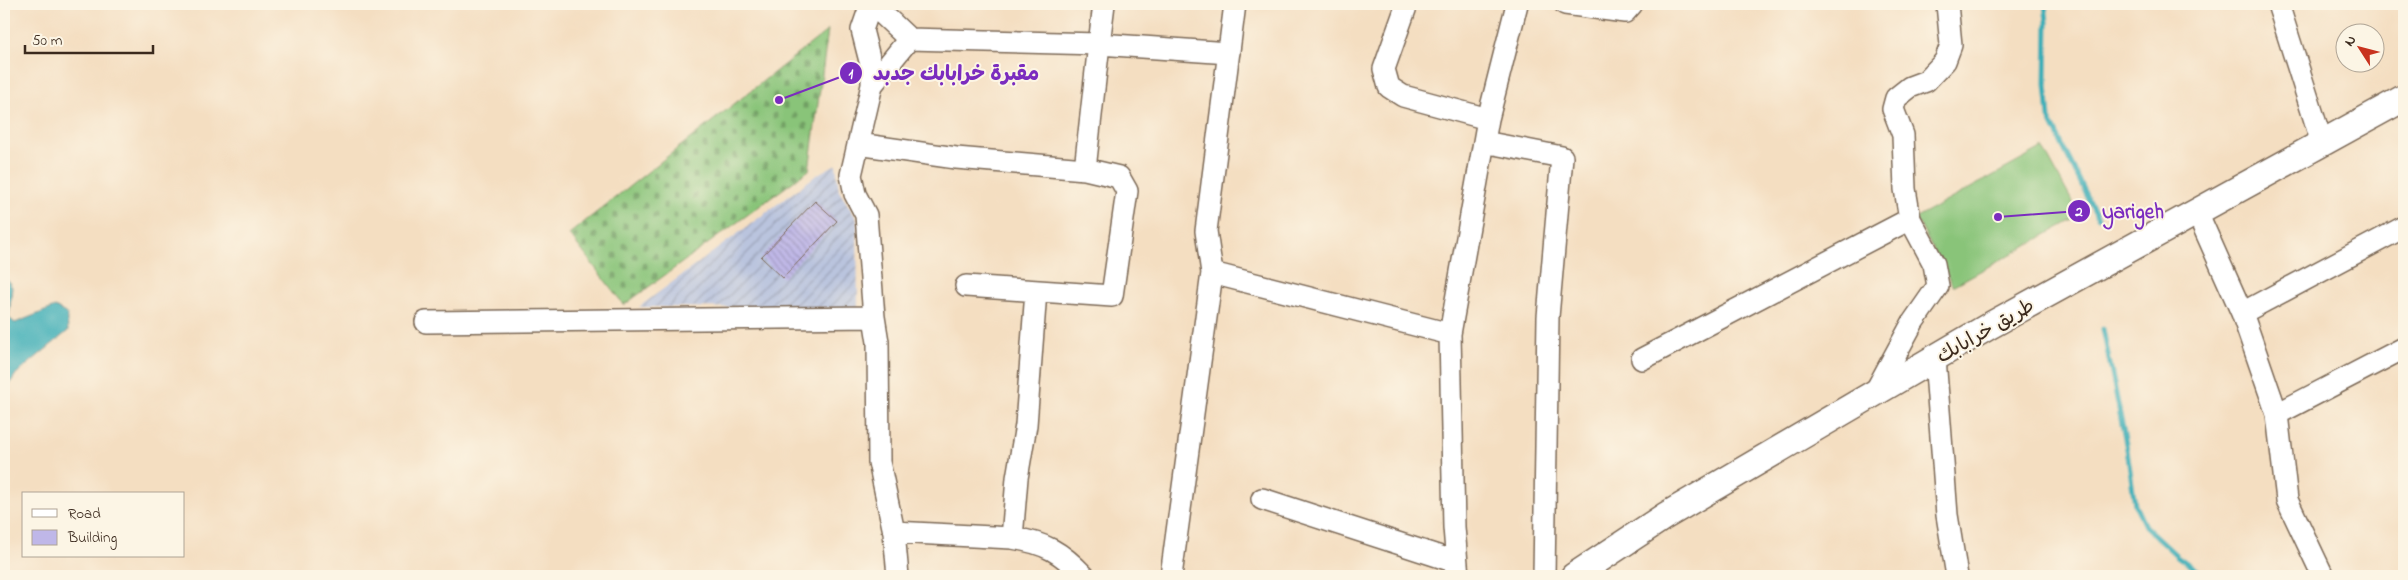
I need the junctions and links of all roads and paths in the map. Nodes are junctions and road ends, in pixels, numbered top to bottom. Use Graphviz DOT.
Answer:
graph roads {
  1 [pos="872,4"];
  2 [pos="1104,4"];
  3 [pos="1235,4"];
  4 [pos="1407,4"];
  5 [pos="1517,4"];
  6 [pos="1565,4"];
  7 [pos="1632,4"];
  8 [pos="1947,4"];
  9 [pos="2278,4"];
  10 [pos="909,39"];
  11 [pos="1098,44"];
  12 [pos="1229,53"];
  13 [pos="872,85"];
  14 [pos="2404,98"];
  15 [pos="1488,119"];
  16 [pos="1484,142"];
  17 [pos="2322,143"];
  18 [pos="858,144"];
  19 [pos="1085,169"];
  20 [pos="2197,212"];
  21 [pos="1910,219"];
  22 [pos="2404,227"];
  23 [pos="1212,273"];
  24 [pos="966,286"];
  25 [pos="1036,291"];
  26 [pos="2242,313"];
  27 [pos="874,317"];
  28 [pos="426,322"];
  29 [pos="1450,334"];
  30 [pos="2404,348"];
  31 [pos="1935,358"];
  32 [pos="1642,359"];
  33 [pos="1874,394"];
  34 [pos="2277,414"];
  35 [pos="1262,499"];
  36 [pos="894,532"];
  37 [pos="1012,538"];
  38 [pos="1457,569"];
  39 [pos="898,576"];
  40 [pos="1084,576"];
  41 [pos="1171,576"];
  42 [pos="1544,576"];
  43 [pos="1574,576"];
  44 [pos="1958,576"];
  45 [pos="2323,576"];
  1 -- 10 [label="street"];
  1 -- 13 [label="street"];
  2 -- 11 [label="street"];
  3 -- 12 [label="street"];
  4 -- 15 [label="street"];
  5 -- 15 [label="street"];
  6 -- 7 [label="street"];
  8 -- 21 [label="street"];
  9 -- 17 [label="street"];
  10 -- 11 [label="street"];
  10 -- 13 [label="street"];
  11 -- 12 [label="street"];
  11 -- 19 [label="street"];
  12 -- 23 [label="street"];
  13 -- 18 [label="street"];
  14 -- 17 [label="main road, طريق خرابابك"];
  15 -- 16 [label="street"];
  16 -- 29 [label="street"];
  16 -- 42 [label="street"];
  17 -- 20 [label="main road, طريق خرابابك"];
  18 -- 19 [label="street"];
  18 -- 27 [label="street"];
  19 -- 25 [label="street"];
  20 -- 26 [label="street"];
  20 -- 31 [label="main road, طريق خرابابك"];
  21 -- 32 [label="street"];
  21 -- 33 [label="street"];
  22 -- 26 [label="street"];
  23 -- 29 [label="street"];
  23 -- 41 [label="street"];
  24 -- 25 [label="street"];
  25 -- 37 [label="street"];
  26 -- 34 [label="street"];
  27 -- 28 [label="street"];
  27 -- 36 [label="street"];
  29 -- 38 [label="street"];
  30 -- 34 [label="street"];
  31 -- 33 [label="main road, طريق خرابابك"];
  31 -- 44 [label="street"];
  33 -- 43 [label="main road, طريق خرابابك"];
  34 -- 45 [label="street"];
  35 -- 38 [label="street"];
  36 -- 37 [label="street"];
  36 -- 39 [label="street"];
  37 -- 40 [label="street"];
}
